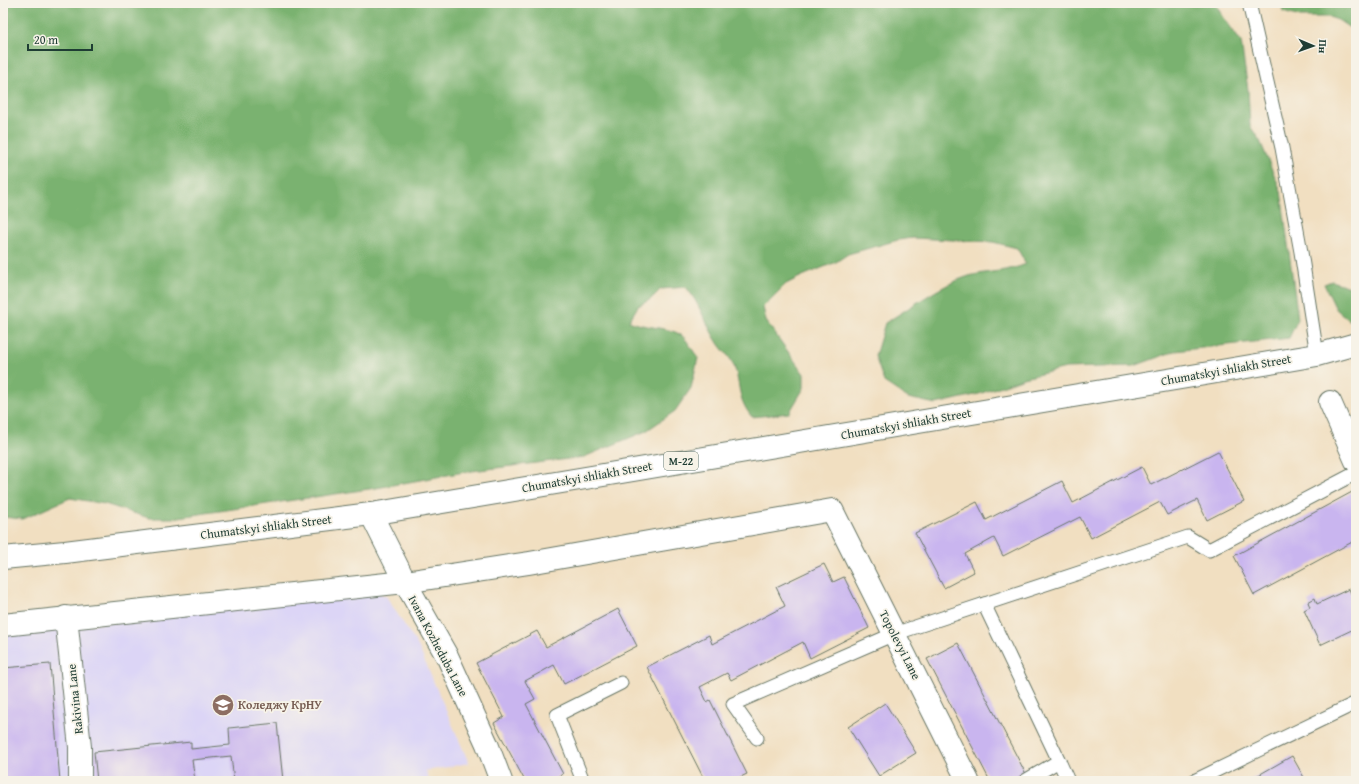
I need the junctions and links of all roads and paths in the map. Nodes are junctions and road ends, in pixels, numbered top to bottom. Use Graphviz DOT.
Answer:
graph roads {
  1 [pos="1249,3"];
  2 [pos="1356,344"];
  3 [pos="1316,354"];
  4 [pos="1330,402"];
  5 [pos="1356,461"];
  6 [pos="1356,473"];
  7 [pos="371,514"];
  8 [pos="3,558"];
  9 [pos="405,582"];
  10 [pos="984,604"];
  11 [pos="66,617"];
  12 [pos="3,625"];
  13 [pos="894,634"];
  14 [pos="621,682"];
  15 [pos="1356,703"];
  16 [pos="757,738"];
  17 [pos="1059,761"];
  18 [pos="80,781"];
  19 [pos="501,781"];
  20 [pos="583,781"];
  21 [pos="968,781"];
  22 [pos="1025,781"];
  23 [pos="1068,781"];
  24 [pos="1194,781"];
  1 -- 3 [label="lane"];
  2 -- 3 [label="main road, Chumatskyi shliakh Street / М-22"];
  3 -- 7 [label="main road, Chumatskyi shliakh Street / М-22"];
  4 -- 5 [label="main road"];
  6 -- 10 [label="lane"];
  7 -- 8 [label="main road, Chumatskyi shliakh Street / М-22"];
  7 -- 9 [label="main road, Ivana Kozheduba Lane"];
  9 -- 11 [label="main road"];
  9 -- 13 [label="main road, Topolevyi Lane"];
  9 -- 19 [label="main road, Ivana Kozheduba Lane"];
  10 -- 13 [label="lane"];
  10 -- 17 [label="lane"];
  11 -- 12 [label="main road"];
  11 -- 18 [label="main road, Rakivina Lane"];
  13 -- 16 [label="lane"];
  13 -- 21 [label="main road, Topolevyi Lane"];
  14 -- 20 [label="lane"];
  15 -- 24 [label="lane"];
  17 -- 22 [label="lane"];
  17 -- 23 [label="lane"];
}
